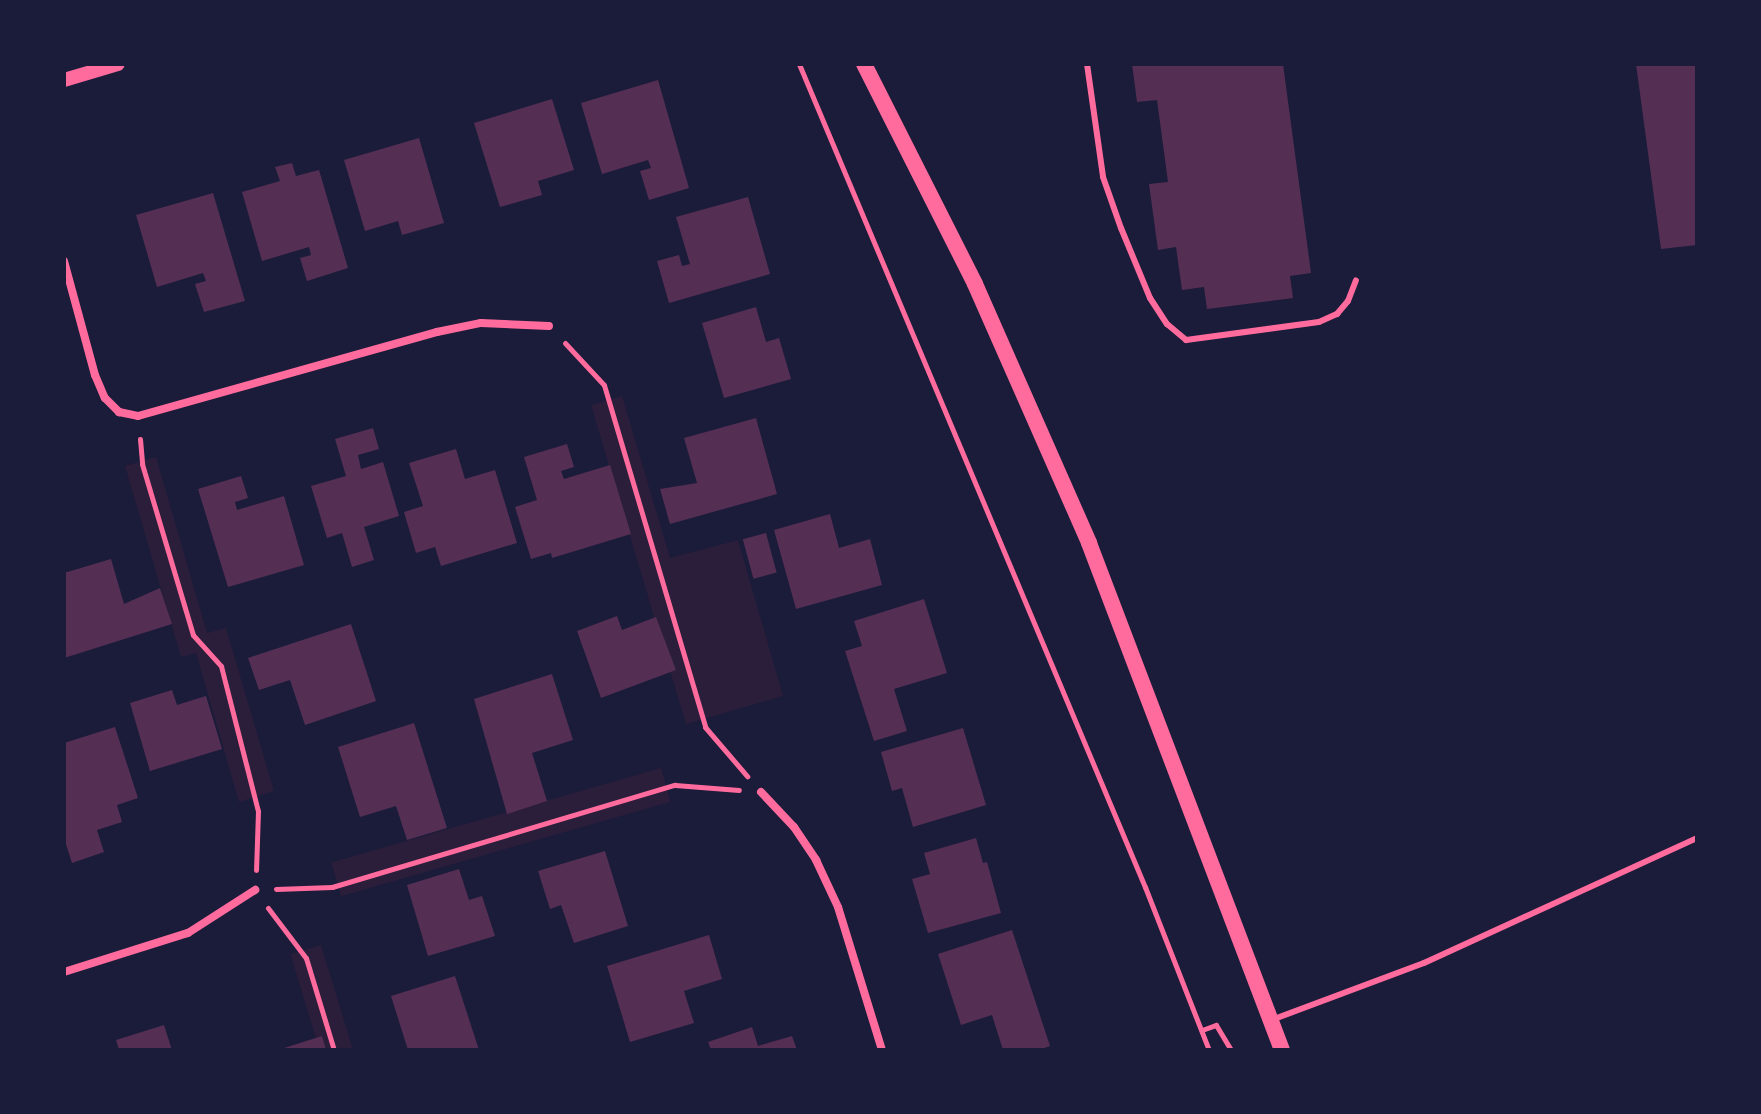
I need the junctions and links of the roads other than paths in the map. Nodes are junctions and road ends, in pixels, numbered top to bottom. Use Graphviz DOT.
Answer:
graph roads {
  1 [pos="118,64"];
  2 [pos="864,64"];
  3 [pos="1087,64"];
  4 [pos="64,80"];
  5 [pos="64,261"];
  6 [pos="1356,280"];
  7 [pos="549,326"];
  8 [pos="761,792"];
  9 [pos="1697,838"];
  10 [pos="255,890"];
  11 [pos="64,972"];
  12 [pos="1271,1019"];
  13 [pos="882,1050"];
  14 [pos="1282,1050"];
  1 -- 4 [label="street"];
  2 -- 12 [label="main road"];
  3 -- 6 [label="lane"];
  5 -- 7 [label="street"];
  8 -- 13 [label="street"];
  9 -- 12 [label="lane"];
  10 -- 11 [label="street"];
  12 -- 14 [label="main road"];
}
